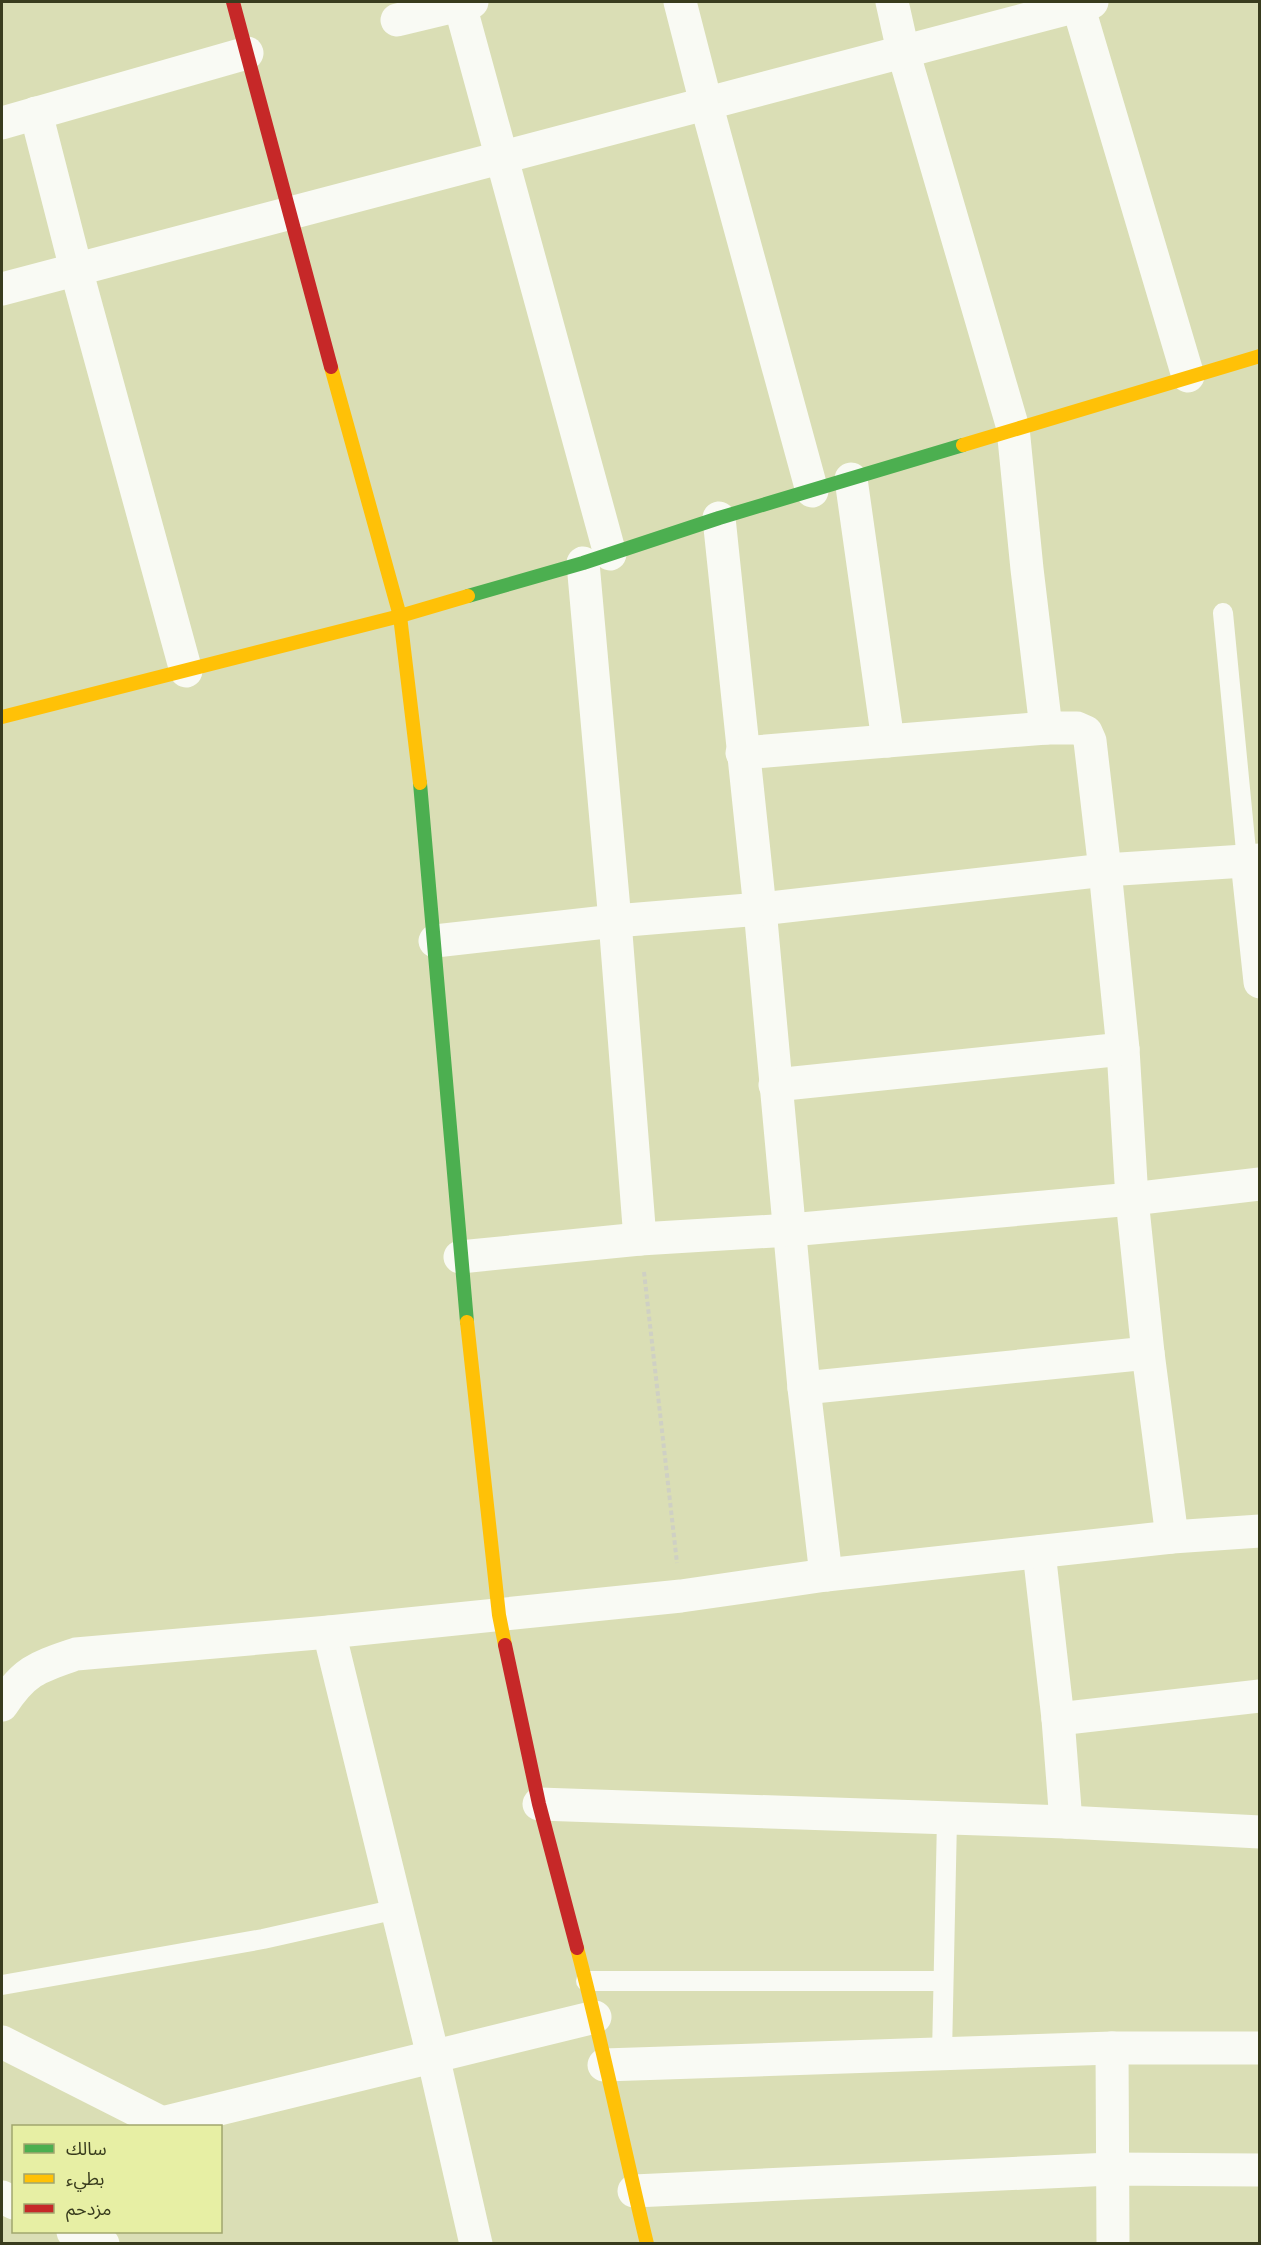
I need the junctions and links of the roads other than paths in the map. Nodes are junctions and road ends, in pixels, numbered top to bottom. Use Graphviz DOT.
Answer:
graph roads {
  1 [pos="233,2"];
  2 [pos="680,2"];
  3 [pos="892,2"];
  4 [pos="466,3"];
  5 [pos="1083,3"];
  6 [pos="397,20"];
  7 [pos="903,51"];
  8 [pos="246,53"];
  9 [pos="706,103"];
  10 [pos="36,113"];
  11 [pos="2,121"];
  12 [pos="500,158"];
  13 [pos="288,213"];
  14 [pos="76,269"];
  15 [pos="2,289"];
  16 [pos="1260,356"];
  17 [pos="1188,376"];
  18 [pos="1013,428"];
  19 [pos="851,479"];
  20 [pos="812,491"];
  21 [pos="719,518"];
  22 [pos="596,559"];
  23 [pos="1223,613"];
  24 [pos="400,616"];
  25 [pos="186,671"];
  26 [pos="2,717"];
  27 [pos="1046,728"];
  28 [pos="888,741"];
  29 [pos="742,753"];
  30 [pos="1253,860"];
  31 [pos="1105,870"];
  32 [pos="760,909"];
  33 [pos="615,921"];
  34 [pos="435,941"];
  35 [pos="1260,982"];
  36 [pos="1123,1049"];
  37 [pos="775,1085"];
  38 [pos="1260,1184"];
  39 [pos="1132,1199"];
  40 [pos="790,1230"];
  41 [pos="640,1239"];
  42 [pos="460,1257"];
  43 [pos="1148,1353"];
  44 [pos="804,1388"];
  45 [pos="1260,1531"];
  46 [pos="1172,1537"];
  47 [pos="1039,1552"];
  48 [pos="826,1575"];
  49 [pos="499,1615"];
  50 [pos="329,1632"];
  51 [pos="1260,1696"];
  52 [pos="2,1704"];
  53 [pos="1058,1719"];
  54 [pos="539,1804"];
  55 [pos="947,1819"];
  56 [pos="1066,1822"];
  57 [pos="1260,1832"];
  58 [pos="397,1909"];
  59 [pos="943,1981"];
  60 [pos="586,1982"];
  61 [pos="2,1985"];
  62 [pos="595,2016"];
  63 [pos="2,2042"];
  64 [pos="1112,2048"];
  65 [pos="1260,2048"];
  66 [pos="942,2054"];
  67 [pos="433,2056"];
  68 [pos="604,2065"];
  69 [pos="160,2125"];
  70 [pos="1111,2169"];
  71 [pos="1260,2170"];
  72 [pos="634,2191"];
  73 [pos="76,2233"];
  74 [pos="103,2244"];
  75 [pos="476,2244"];
  76 [pos="647,2244"];
  77 [pos="1113,2244"];
  1 -- 8 [label="street"];
  2 -- 9 [label="street"];
  3 -- 7 [label="street"];
  4 -- 6 [label="street"];
  4 -- 12 [label="street"];
  5 -- 7 [label="street"];
  5 -- 17 [label="street"];
  7 -- 9 [label="street"];
  7 -- 18 [label="street"];
  8 -- 10 [label="street"];
  8 -- 13 [label="street"];
  9 -- 12 [label="street"];
  9 -- 20 [label="street"];
  10 -- 11 [label="street"];
  10 -- 14 [label="street"];
  12 -- 13 [label="street"];
  12 -- 22 [label="street"];
  13 -- 14 [label="street"];
  13 -- 24 [label="street"];
  14 -- 15 [label="street"];
  14 -- 25 [label="street"];
  16 -- 17 [label="street"];
  17 -- 18 [label="street"];
  18 -- 19 [label="street"];
  18 -- 27 [label="street"];
  19 -- 20 [label="street"];
  19 -- 28 [label="street"];
  20 -- 21 [label="street"];
  21 -- 22 [label="street"];
  21 -- 29 [label="street"];
  22 -- 24 [label="street"];
  22 -- 33 [label="street"];
  23 -- 30 [label="lane"];
  24 -- 25 [label="street"];
  24 -- 34 [label="street"];
  25 -- 26 [label="street"];
  27 -- 28 [label="street"];
  27 -- 31 [label="street"];
  28 -- 29 [label="street"];
  29 -- 32 [label="street"];
  30 -- 31 [label="street"];
  30 -- 35 [label="street"];
  31 -- 32 [label="street"];
  31 -- 36 [label="street"];
  32 -- 33 [label="street"];
  32 -- 37 [label="street"];
  33 -- 34 [label="street"];
  33 -- 41 [label="street"];
  34 -- 42 [label="street"];
  36 -- 37 [label="street"];
  36 -- 39 [label="street"];
  37 -- 40 [label="street"];
  38 -- 39 [label="street"];
  39 -- 40 [label="street"];
  39 -- 43 [label="street"];
  40 -- 41 [label="street"];
  40 -- 44 [label="street"];
  41 -- 42 [label="street"];
  42 -- 49 [label="street"];
  43 -- 44 [label="street"];
  43 -- 46 [label="street"];
  44 -- 48 [label="street"];
  45 -- 46 [label="street"];
  46 -- 47 [label="street"];
  47 -- 48 [label="street"];
  47 -- 53 [label="street"];
  48 -- 49 [label="street"];
  49 -- 50 [label="street"];
  49 -- 54 [label="street"];
  50 -- 52 [label="street"];
  50 -- 58 [label="street"];
  51 -- 53 [label="street"];
  53 -- 56 [label="street"];
  54 -- 55 [label="street"];
  54 -- 60 [label="street"];
  55 -- 56 [label="street"];
  55 -- 59 [label="lane"];
  56 -- 57 [label="street"];
  58 -- 61 [label="lane"];
  58 -- 67 [label="street"];
  59 -- 60 [label="lane"];
  59 -- 66 [label="lane"];
  60 -- 62 [label="street"];
  62 -- 67 [label="street"];
  62 -- 68 [label="street"];
  63 -- 69 [label="street"];
  64 -- 65 [label="street"];
  64 -- 66 [label="street"];
  64 -- 70 [label="street"];
  66 -- 68 [label="street"];
  67 -- 69 [label="street"];
  67 -- 75 [label="street"];
  68 -- 72 [label="street"];
  70 -- 71 [label="street"];
  70 -- 72 [label="street"];
  70 -- 77 [label="street"];
  72 -- 76 [label="street"];
  73 -- 74 [label="street"];
}
